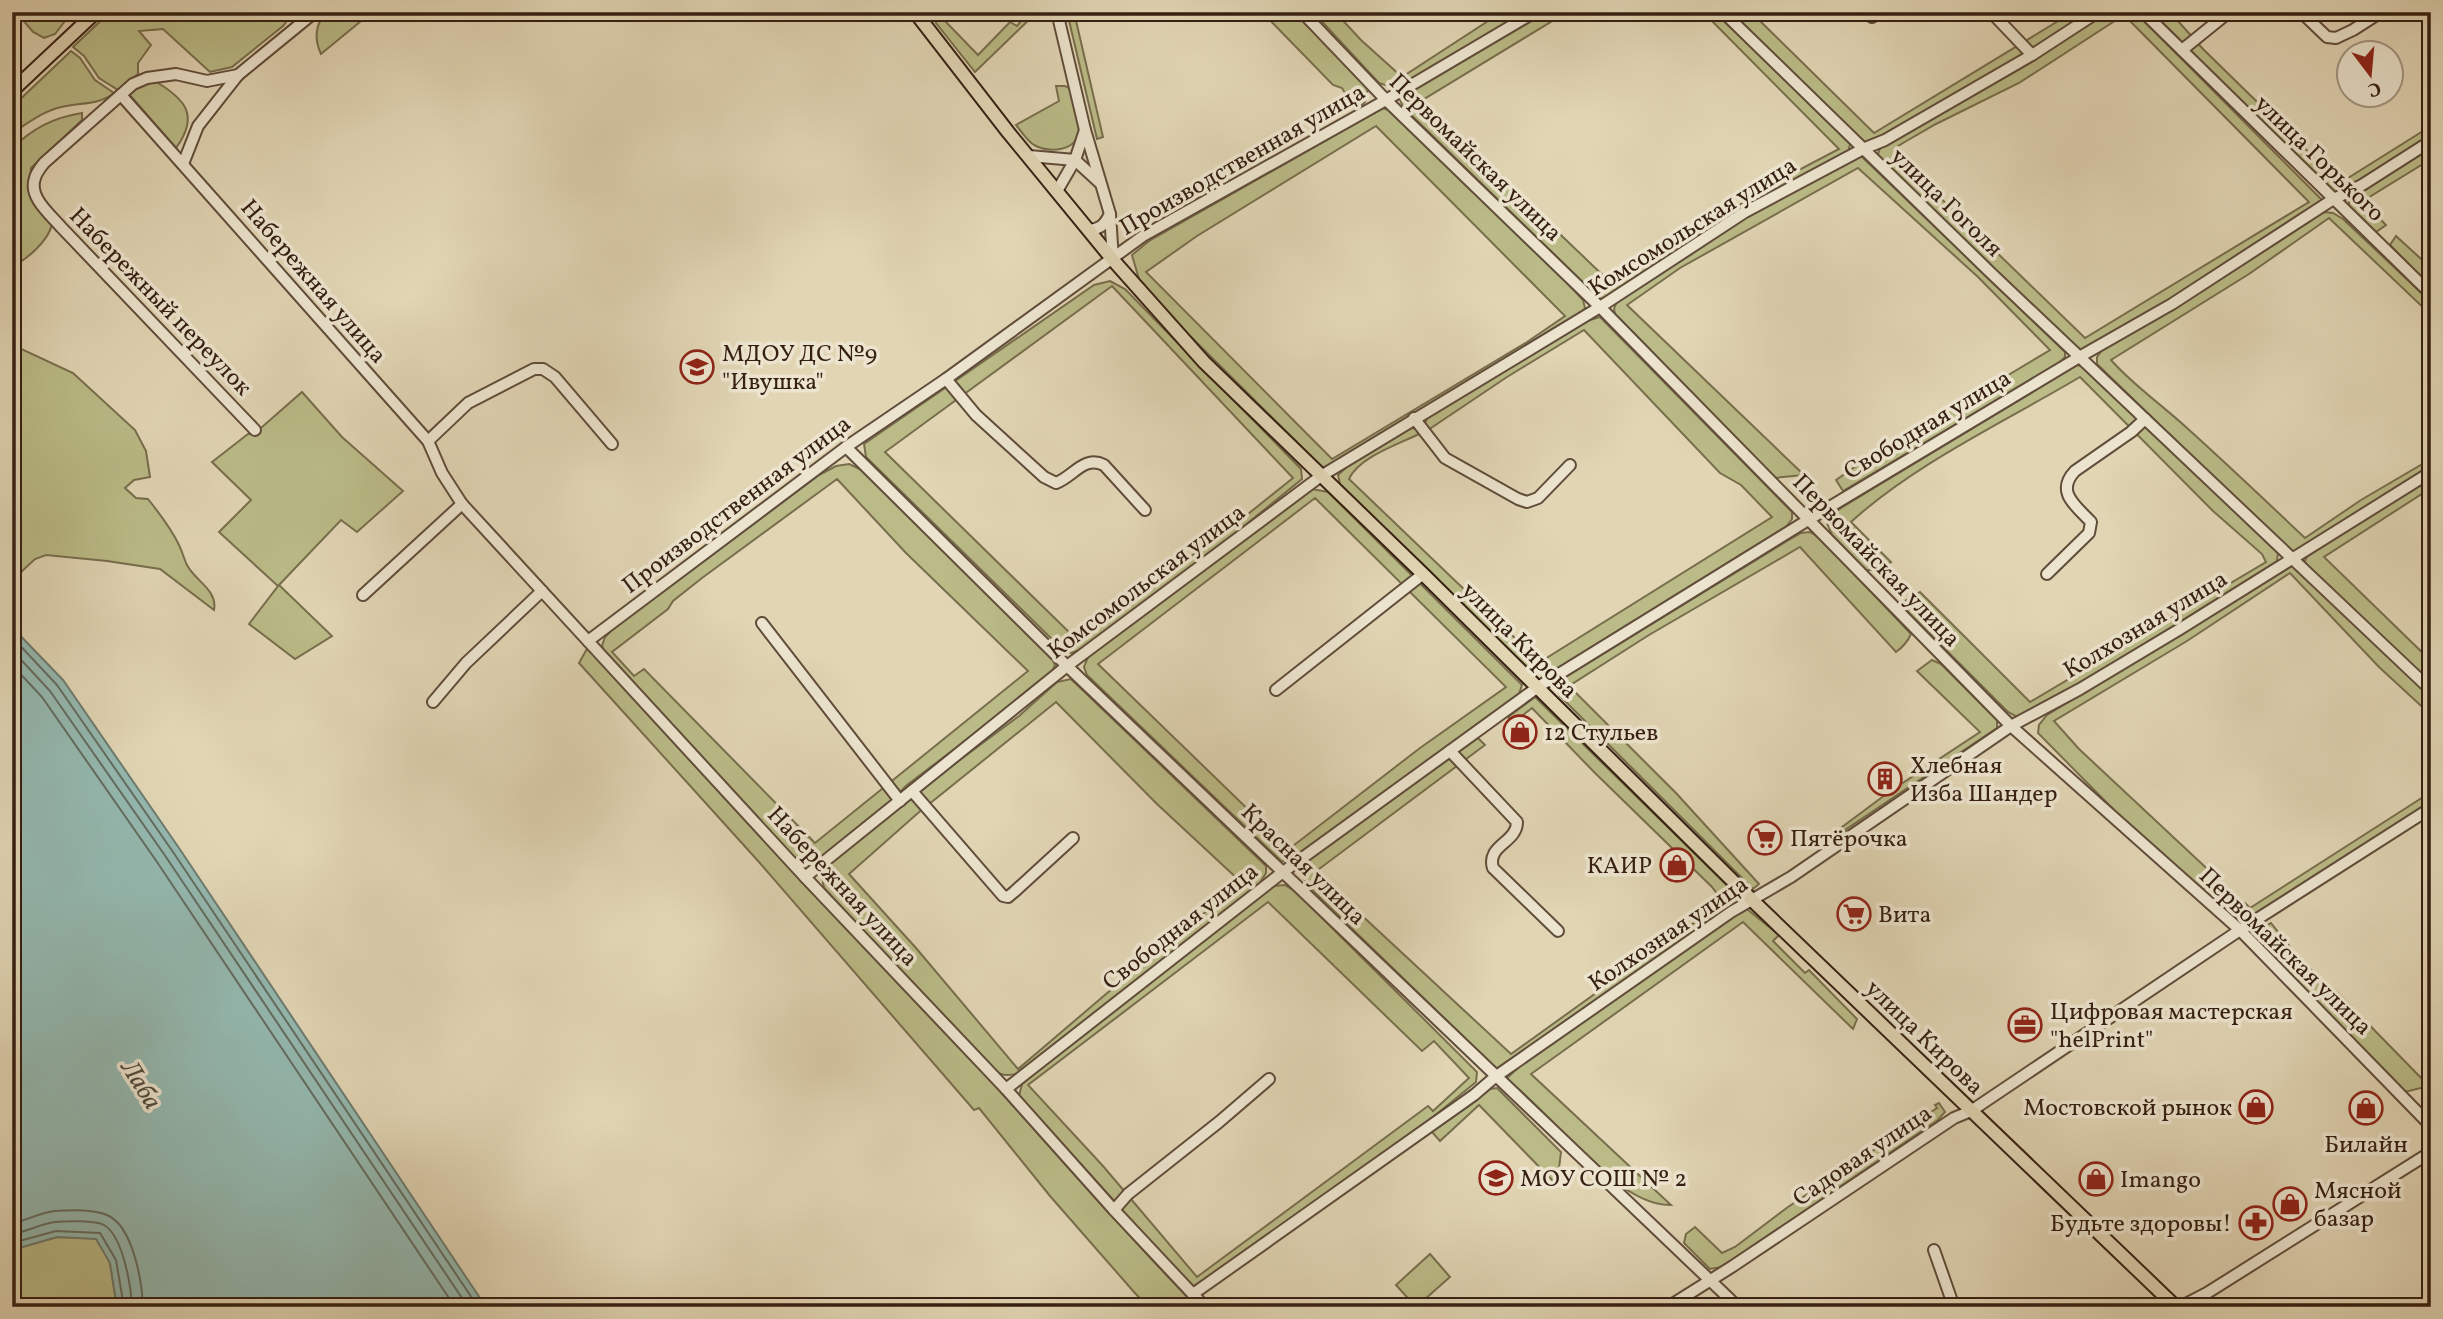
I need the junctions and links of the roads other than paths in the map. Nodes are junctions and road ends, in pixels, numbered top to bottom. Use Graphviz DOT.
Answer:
graph roads {
  1 [pos="96,12"];
  2 [pos="315,12"];
  3 [pos="915,12"];
  4 [pos="1057,12"];
  5 [pos="1302,12"];
  6 [pos="1535,12"];
  7 [pos="1723,12"];
  8 [pos="1991,12"];
  9 [pos="2098,12"];
  10 [pos="2143,12"];
  11 [pos="2229,12"];
  12 [pos="2301,12"];
  13 [pos="2381,12"];
  14 [pos="2182,50"];
  15 [pos="2032,55"];
  16 [pos="239,75"];
  17 [pos="12,91"];
  18 [pos="121,94"];
  19 [pos="1386,100"];
  20 [pos="1085,130"];
  21 [pos="2431,141"];
  22 [pos="1863,149"];
  23 [pos="1029,156"];
  24 [pos="1075,160"];
  25 [pos="183,164"];
  26 [pos="1101,184"];
  27 [pos="1057,191"];
  28 [pos="2332,200"];
  29 [pos="1110,215"];
  30 [pos="1089,230"];
  31 [pos="1113,260"];
  32 [pos="2431,294"];
  33 [pos="1600,307"];
  34 [pos="2081,356"];
  35 [pos="946,379"];
  36 [pos="1414,418"];
  37 [pos="2145,419"];
  38 [pos="255,430"];
  39 [pos="428,441"];
  40 [pos="612,444"];
  41 [pos="846,447"];
  42 [pos="1570,465"];
  43 [pos="2431,472"];
  44 [pos="1321,476"];
  45 [pos="462,504"];
  46 [pos="1145,510"];
  47 [pos="1808,520"];
  48 [pos="2291,558"];
  49 [pos="1423,574"];
  50 [pos="2046,574"];
  51 [pos="542,591"];
  52 [pos="363,595"];
  53 [pos="762,623"];
  54 [pos="588,641"];
  55 [pos="1067,666"];
  56 [pos="1538,687"];
  57 [pos="1276,690"];
  58 [pos="2431,690"];
  59 [pos="433,702"];
  60 [pos="2011,726"];
  61 [pos="1450,751"];
  62 [pos="912,791"];
  63 [pos="900,801"];
  64 [pos="2431,808"];
  65 [pos="1073,838"];
  66 [pos="1283,872"];
  67 [pos="805,877"];
  68 [pos="1753,901"];
  69 [pos="2240,930"];
  70 [pos="1558,931"];
  71 [pos="1495,1077"];
  72 [pos="1269,1079"];
  73 [pos="1006,1089"];
  74 [pos="1970,1111"];
  75 [pos="2431,1126"];
  76 [pos="2431,1152"];
  77 [pos="1114,1210"];
  78 [pos="1934,1250"];
  79 [pos="1711,1280"];
  80 [pos="1193,1294"];
  81 [pos="1205,1307"];
  82 [pos="1668,1307"];
  83 [pos="1738,1307"];
  84 [pos="1954,1307"];
  85 [pos="2178,1307"];
  1 -- 17 [label="main road"];
  2 -- 16 [label="street"];
  3 -- 23 [label="main road, улица Кирова"];
  4 -- 20 [label="street"];
  5 -- 19 [label="street, Первомайская улица"];
  6 -- 19 [label="street, Производственная улица"];
  7 -- 22 [label="street, улица Гоголя"];
  8 -- 15 [label="street"];
  9 -- 15 [label="street, Комсомольская улица"];
  10 -- 14 [label="street, улица Горького"];
  11 -- 14 [label="street"];
  12 -- 13 [label="street"];
  14 -- 28 [label="street, улица Горького"];
  15 -- 22 [label="street, Комсомольская улица"];
  16 -- 18 [label="street"];
  16 -- 25 [label="street"];
  18 -- 25 [label="street, Набережная улица"];
  18 -- 38 [label="street, Набережный переулок"];
  19 -- 31 [label="street, Производственная улица"];
  19 -- 33 [label="street, Первомайская улица"];
  20 -- 24 [label="street"];
  20 -- 26 [label="street"];
  21 -- 28 [label="street, Свободная улица"];
  22 -- 33 [label="street, Комсомольская улица"];
  22 -- 34 [label="street, улица Гоголя"];
  23 -- 24 [label="street"];
  23 -- 27 [label="main road, улица Кирова"];
  24 -- 26 [label="street"];
  24 -- 27 [label="street"];
  25 -- 39 [label="street, Набережная улица"];
  26 -- 29 [label="street"];
  27 -- 30 [label="main road, улица Кирова"];
  28 -- 32 [label="street, улица Горького"];
  28 -- 34 [label="street, Свободная улица"];
  29 -- 30 [label="street"];
  29 -- 31 [label="street"];
  30 -- 31 [label="main road, улица Кирова"];
  31 -- 35 [label="street, Производственная улица"];
  31 -- 44 [label="main road, улица Кирова"];
  33 -- 36 [label="street, Комсомольская улица"];
  33 -- 47 [label="street, Первомайская улица"];
  34 -- 37 [label="street, улица Гоголя"];
  34 -- 47 [label="street, Свободная улица"];
  35 -- 41 [label="street, Производственная улица"];
  35 -- 46 [label="street"];
  36 -- 42 [label="street"];
  36 -- 44 [label="street, Комсомольская улица"];
  37 -- 48 [label="street, улица Гоголя"];
  37 -- 50 [label="street"];
  39 -- 40 [label="street"];
  39 -- 45 [label="street, Набережная улица"];
  41 -- 54 [label="street, Производственная улица"];
  41 -- 55 [label="street, Красная улица"];
  43 -- 48 [label="street, Колхозная улица"];
  44 -- 49 [label="main road, улица Кирова"];
  44 -- 55 [label="street, Комсомольская улица"];
  45 -- 51 [label="street, Набережная улица"];
  45 -- 52 [label="street"];
  47 -- 56 [label="street, Свободная улица"];
  47 -- 60 [label="street, Первомайская улица"];
  48 -- 58 [label="street, улица Гоголя"];
  48 -- 60 [label="street, Колхозная улица"];
  49 -- 56 [label="main road, улица Кирова"];
  49 -- 57 [label="street"];
  51 -- 54 [label="street, Набережная улица"];
  51 -- 59 [label="street"];
  53 -- 63 [label="street"];
  54 -- 67 [label="street, Набережная улица"];
  55 -- 62 [label="street, Комсомольская улица"];
  55 -- 66 [label="street, Красная улица"];
  56 -- 61 [label="street, Свободная улица"];
  56 -- 68 [label="main road, улица Кирова"];
  60 -- 68 [label="street, Колхозная улица"];
  60 -- 69 [label="street, Первомайская улица"];
  61 -- 66 [label="street, Свободная улица"];
  61 -- 70 [label="street"];
  62 -- 63 [label="street, Комсомольская улица"];
  62 -- 65 [label="street"];
  63 -- 67 [label="street, Комсомольская улица"];
  64 -- 69 [label="street, Садовая улица"];
  66 -- 71 [label="street, Красная улица"];
  66 -- 73 [label="street, Свободная улица"];
  67 -- 73 [label="street, Набережная улица"];
  68 -- 71 [label="street, Колхозная улица"];
  68 -- 74 [label="main road, улица Кирова"];
  69 -- 74 [label="street, Садовая улица"];
  69 -- 75 [label="street, Первомайская улица"];
  71 -- 79 [label="street, Красная улица"];
  71 -- 80 [label="street, Колхозная улица"];
  72 -- 77 [label="street"];
  73 -- 77 [label="street, Набережная улица"];
  74 -- 79 [label="street, Садовая улица"];
  74 -- 85 [label="main road, улица Кирова"];
  76 -- 85 [label="street"];
  77 -- 80 [label="street, Набережная улица"];
  78 -- 84 [label="street"];
  79 -- 82 [label="street, Садовая улица"];
  79 -- 83 [label="street, Красная улица"];
  80 -- 81 [label="street, Набережная улица"];
}
